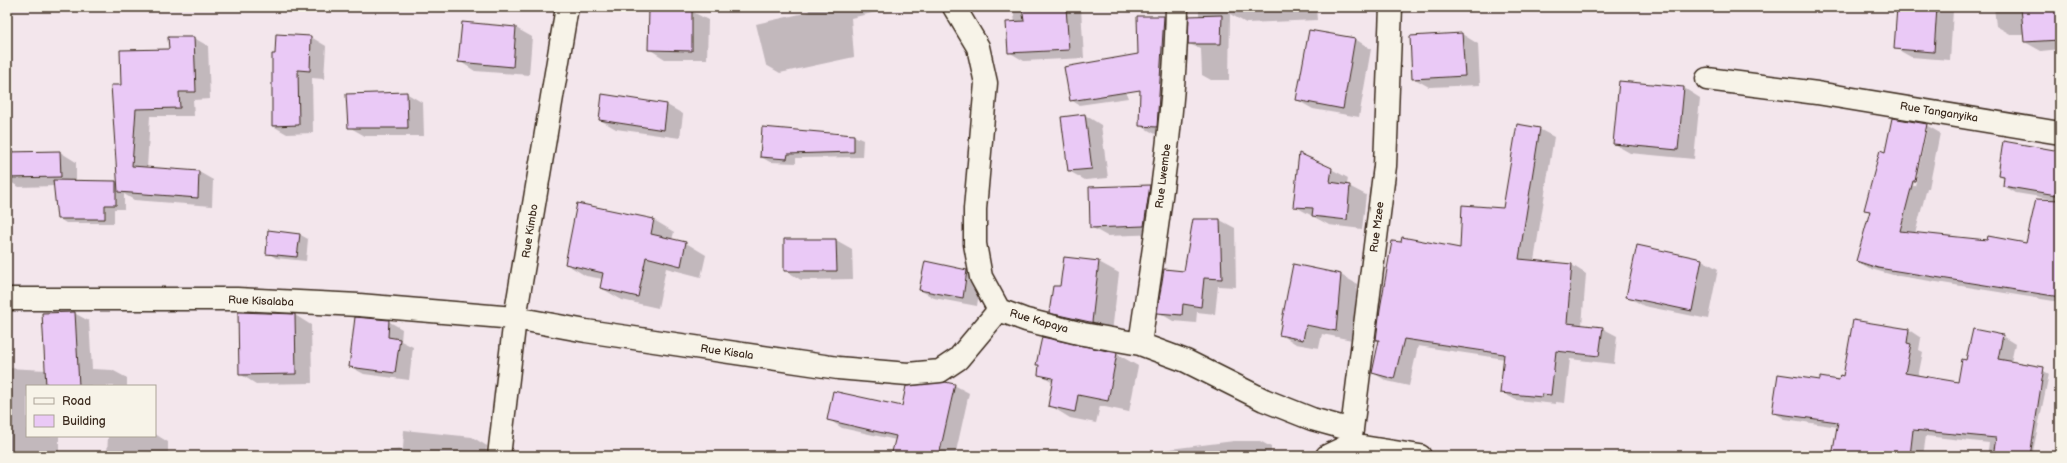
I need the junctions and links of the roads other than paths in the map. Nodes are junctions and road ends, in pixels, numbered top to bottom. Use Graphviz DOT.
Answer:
graph roads {
  1 [pos="567,7"];
  2 [pos="954,7"];
  3 [pos="1177,7"];
  4 [pos="1391,7"];
  5 [pos="1707,79"];
  6 [pos="2060,133"];
  7 [pos="7,299"];
  8 [pos="999,310"];
  9 [pos="515,318"];
  10 [pos="1140,344"];
  11 [pos="1351,437"];
  12 [pos="499,456"];
  13 [pos="1327,456"];
  14 [pos="1420,456"];
  1 -- 9 [label="street, Rue Kimbo"];
  2 -- 8 [label="street, Rue Kapaya"];
  3 -- 10 [label="street, Rue Lwembe"];
  4 -- 11 [label="street, Rue Mzee"];
  5 -- 6 [label="street, Rue Tanganyika"];
  7 -- 9 [label="street, Rue Kisalaba"];
  8 -- 9 [label="street, Rue Kisala"];
  8 -- 10 [label="street, Rue Kapaya"];
  9 -- 12 [label="street, Rue Kimbo"];
  10 -- 11 [label="street, Rue Kapaya"];
  11 -- 13 [label="street"];
  11 -- 14 [label="street, Rue Kapaya"];
}
